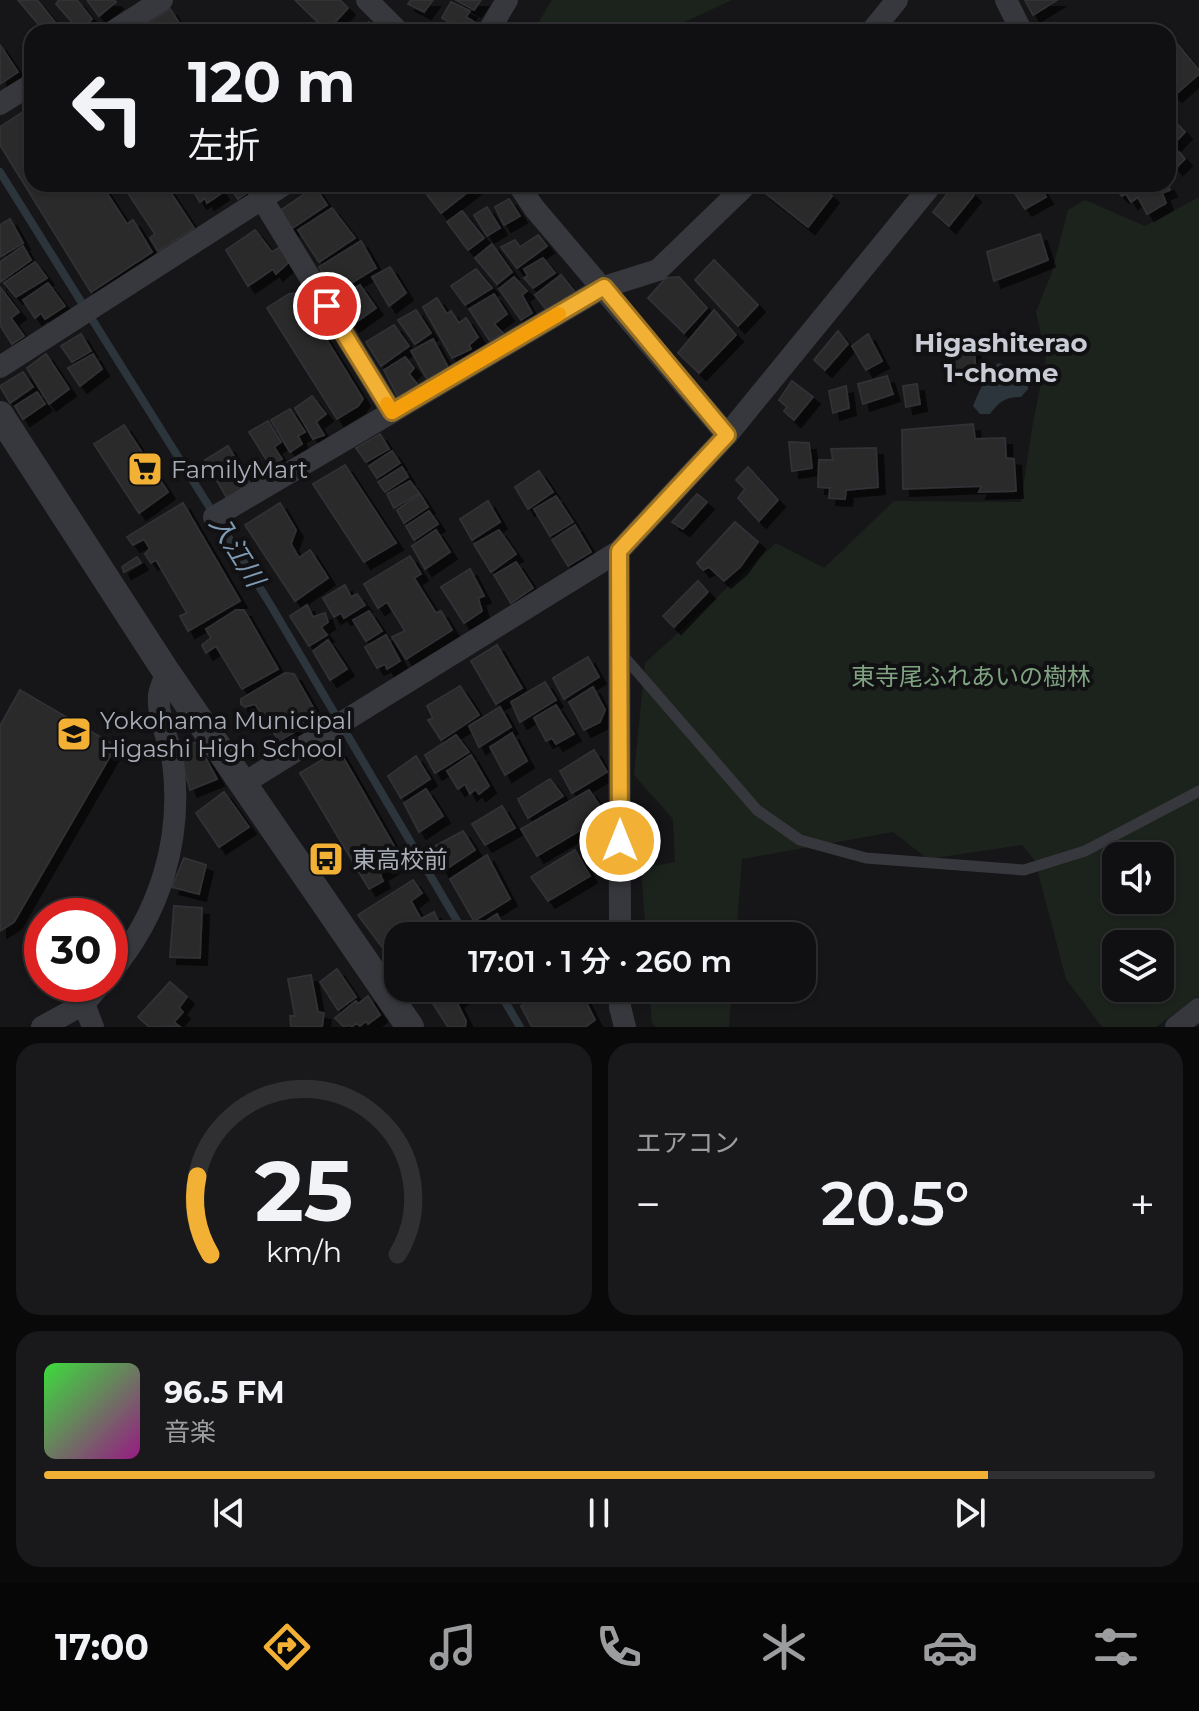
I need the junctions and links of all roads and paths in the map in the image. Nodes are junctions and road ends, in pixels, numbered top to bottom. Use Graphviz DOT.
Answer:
graph roads {
  1 [pos="162,0"];
  2 [pos="367,0"];
  3 [pos="507,0"];
  4 [pos="897,0"];
  5 [pos="1006,0"];
  6 [pos="124,24"];
  7 [pos="391,24"];
  8 [pos="493,24"];
  9 [pos="878,24"];
  10 [pos="1018,24"];
  11 [pos="24,89"];
  12 [pos="0,104"];
  13 [pos="273,192"];
  14 [pos="523,192"];
  15 [pos="739,192"];
  16 [pos="925,192"];
  17 [pos="262,199"];
  18 [pos="604,287"];
  19 [pos="0,367"];
  20 [pos="392,412"];
  21 [pos="0,415"];
  22 [pos="727,435"];
  23 [pos="214,517"];
  24 [pos="619,551"];
  25 [pos="620,651"];
  26 [pos="167,673"];
  27 [pos="244,783"];
  28 [pos="1199,791"];
  29 [pos="620,922"];
  30 [pos="128,949"];
  31 [pos="620,1002"];
  32 [pos="84,1004"];
  33 [pos="1199,1009"];
  34 [pos="42,1027"];
  35 [pos="93,1027"];
  36 [pos="410,1027"];
  37 [pos="625,1027"];
  38 [pos="1176,1027"];
  1 -- 6 [label="street"];
  2 -- 7 [label="street"];
  3 -- 8 [label="street"];
  4 -- 9 [label="street"];
  5 -- 10 [label="street"];
  11 -- 12 [label="street"];
  13 -- 17 [label="street"];
  14 -- 18 [label="street"];
  15 -- 18 [label="street"];
  16 -- 22 [label="street"];
  17 -- 19 [label="street"];
  17 -- 20 [label="street"];
  18 -- 20 [label="street"];
  18 -- 22 [label="street"];
  20 -- 23 [label="street"];
  21 -- 26 [label="street"];
  22 -- 24 [label="street"];
  24 -- 25 [label="street"];
  24 -- 27 [label="street"];
  25 -- 28 [label="lane"];
  25 -- 29 [label="street"];
  26 -- 27 [label="street"];
  26 -- 30 [label="street"];
  27 -- 36 [label="street"];
  31 -- 37 [label="street"];
  32 -- 34 [label="street"];
  32 -- 35 [label="street"];
  33 -- 38 [label="street"];
}
